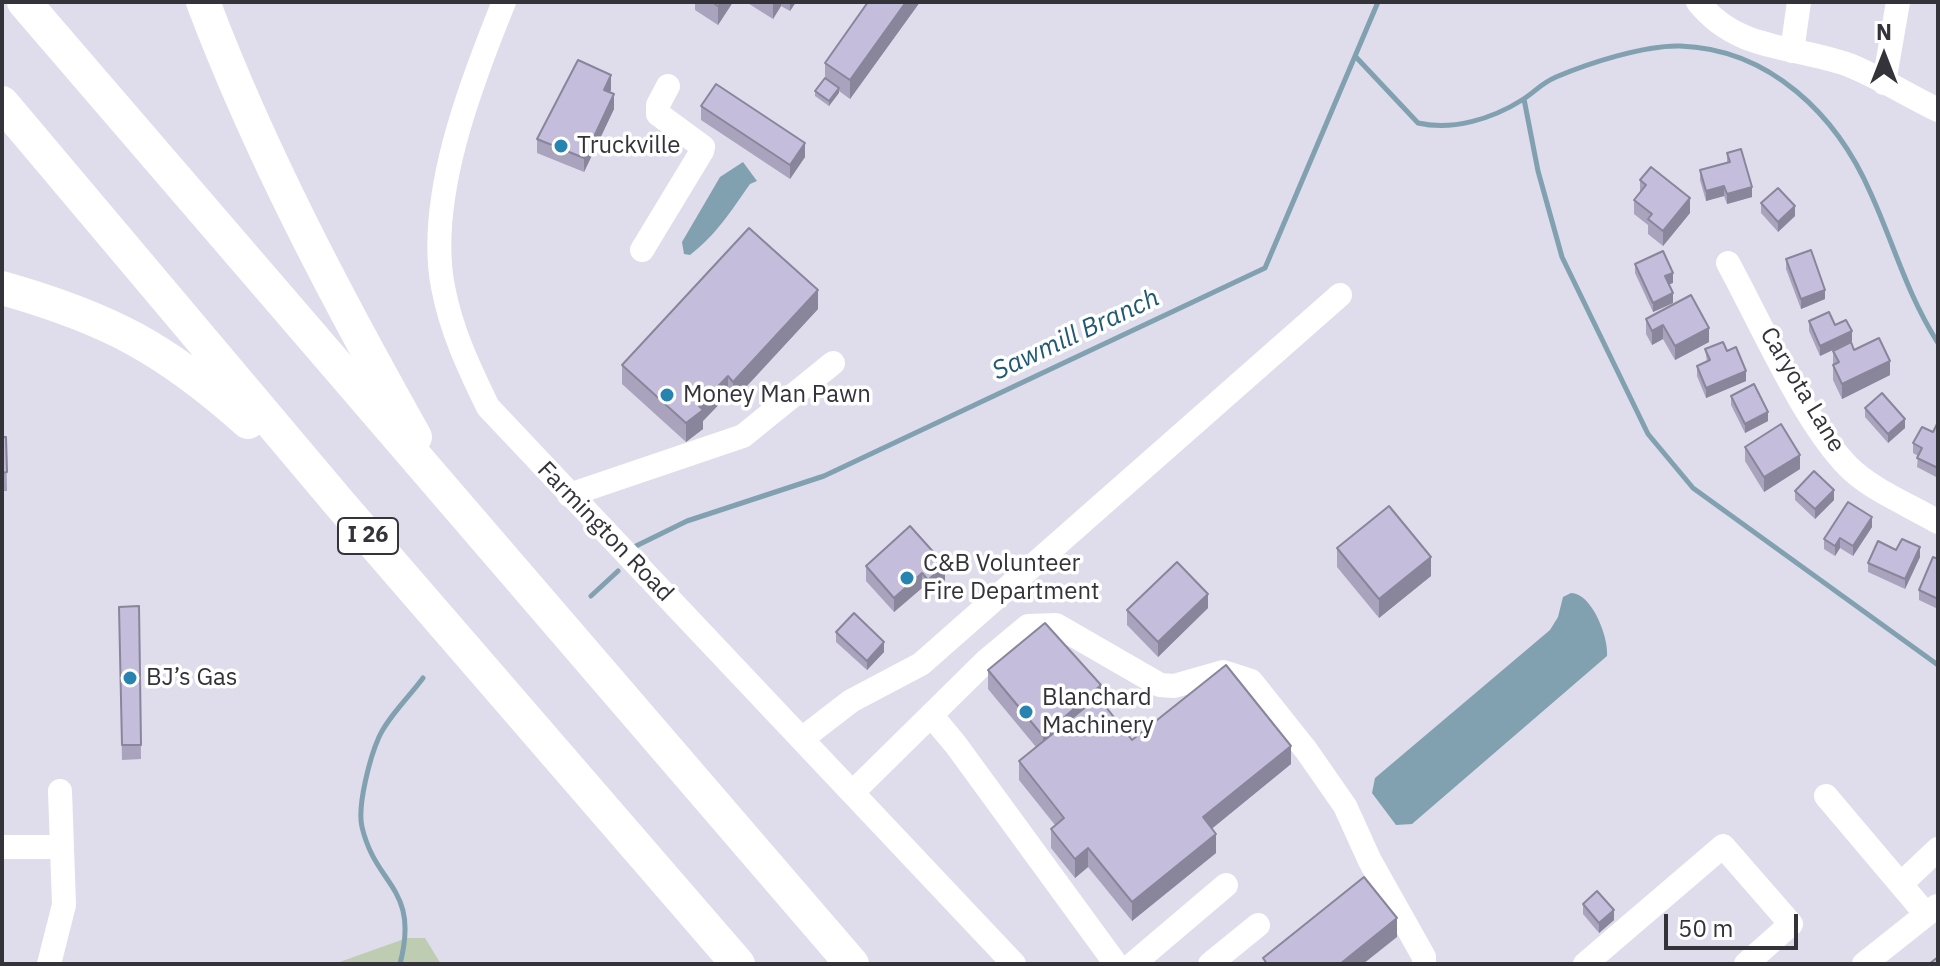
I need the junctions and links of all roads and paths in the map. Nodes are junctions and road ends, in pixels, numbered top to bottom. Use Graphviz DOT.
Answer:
graph roads {
  1 [pos="24,2"];
  2 [pos="203,2"];
  3 [pos="504,2"];
  4 [pos="1698,2"];
  5 [pos="1799,2"];
  6 [pos="1898,2"];
  7 [pos="1792,51"];
  8 [pos="1884,83"];
  9 [pos="668,86"];
  10 [pos="2,103"];
  11 [pos="1938,110"];
  12 [pos="642,250"];
  13 [pos="1728,263"];
  14 [pos="2,288"];
  15 [pos="1340,295"];
  16 [pos="833,363"];
  17 [pos="569,495"];
  18 [pos="453,503"];
  19 [pos="340,504"];
  20 [pos="1938,522"];
  21 [pos="931,715"];
  22 [pos="803,738"];
  23 [pos="60,791"];
  24 [pos="854,791"];
  25 [pos="1826,796"];
  26 [pos="2,847"];
  27 [pos="61,847"];
  28 [pos="1938,849"];
  29 [pos="1902,883"];
  30 [pos="1226,885"];
  31 [pos="1932,909"];
  32 [pos="1258,925"];
  33 [pos="49,964"];
  34 [pos="738,964"];
  35 [pos="852,964"];
  36 [pos="1014,964"];
  37 [pos="1131,964"];
  38 [pos="1210,964"];
  39 [pos="1424,964"];
  40 [pos="1585,964"];
  41 [pos="1746,964"];
  42 [pos="1864,964"];
  1 -- 18 [label="highway"];
  2 -- 18 [label="highway"];
  3 -- 17 [label="street, Farmington Road"];
  4 -- 7 [label="street"];
  5 -- 7 [label="street"];
  6 -- 8 [label="street"];
  7 -- 8 [label="street"];
  8 -- 11 [label="street"];
  9 -- 12 [label="street"];
  10 -- 19 [label="highway, I 26"];
  13 -- 20 [label="street, Caryota Lane"];
  14 -- 19 [label="highway"];
  15 -- 22 [label="street"];
  16 -- 17 [label="street"];
  17 -- 22 [label="street, Farmington Road"];
  18 -- 35 [label="highway"];
  19 -- 34 [label="highway, I 26"];
  21 -- 24 [label="street"];
  21 -- 37 [label="street"];
  21 -- 39 [label="street"];
  22 -- 24 [label="street, Farmington Road"];
  23 -- 27 [label="street"];
  24 -- 36 [label="street, Farmington Road"];
  25 -- 29 [label="street"];
  26 -- 27 [label="street"];
  27 -- 33 [label="street"];
  28 -- 29 [label="street"];
  29 -- 31 [label="street"];
  30 -- 37 [label="street"];
  31 -- 42 [label="street"];
  32 -- 38 [label="street"];
  40 -- 41 [label="street"];
}
